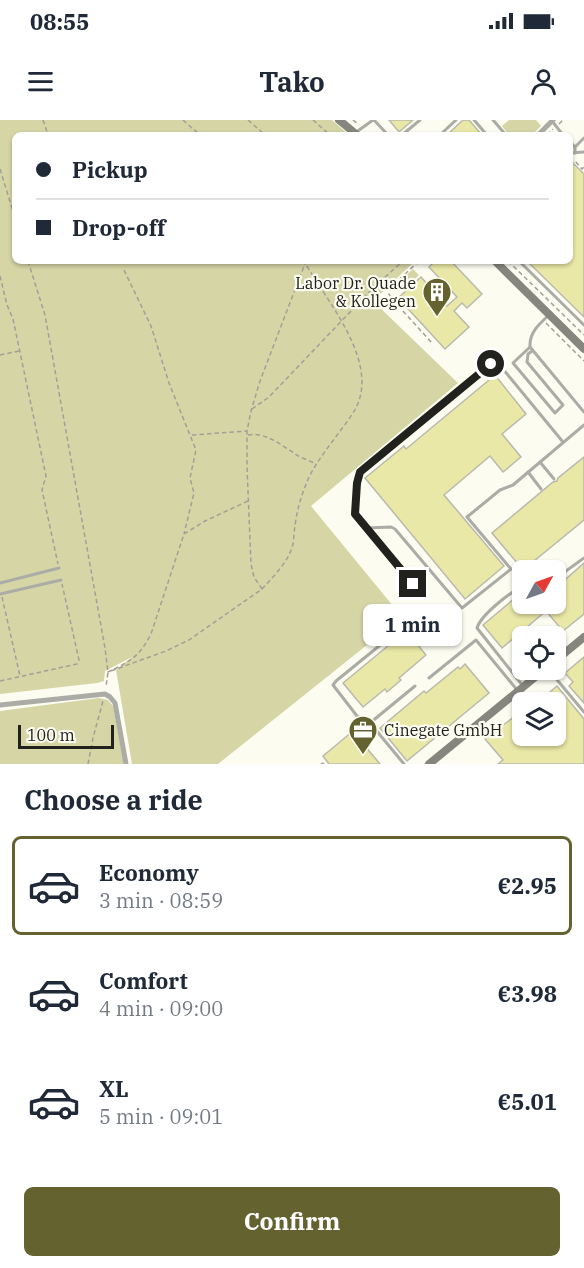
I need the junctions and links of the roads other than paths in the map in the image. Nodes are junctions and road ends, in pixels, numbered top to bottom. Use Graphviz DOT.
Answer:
graph roads {
  1 [pos="339,120"];
  2 [pos="373,120"];
  3 [pos="420,120"];
  4 [pos="456,120"];
  5 [pos="474,120"];
  6 [pos="493,120"];
  7 [pos="552,120"];
  8 [pos="354,132"];
  9 [pos="358,132"];
  10 [pos="385,132"];
  11 [pos="406,132"];
  12 [pos="443,132"];
  13 [pos="484,132"];
  14 [pos="503,132"];
  15 [pos="543,132"];
  16 [pos="584,138"];
  17 [pos="575,147"];
  18 [pos="573,151"];
  19 [pos="498,264"];
  20 [pos="522,264"];
  21 [pos="546,317"];
  22 [pos="584,325"];
  23 [pos="531,349"];
  24 [pos="584,349"];
  25 [pos="584,412"];
  26 [pos="584,425"];
  27 [pos="563,442"];
  28 [pos="540,462"];
  29 [pos="528,472"];
  30 [pos="554,479"];
  31 [pos="542,489"];
  32 [pos="366,528"];
  33 [pos="584,558"];
  34 [pos="59,568"];
  35 [pos="566,573"];
  36 [pos="61,580"];
  37 [pos="0,583"];
  38 [pos="413,584"];
  39 [pos="1,593"];
  40 [pos="512,593"];
  41 [pos="584,637"];
  42 [pos="384,642"];
  43 [pos="566,652"];
  44 [pos="429,678"];
  45 [pos="533,680"];
  46 [pos="556,680"];
  47 [pos="415,686"];
  48 [pos="521,689"];
  49 [pos="0,705"];
  50 [pos="584,712"];
  51 [pos="370,723"];
  52 [pos="126,764"];
  53 [pos="404,764"];
  54 [pos="429,764"];
  1 -- 8 [label="street"];
  2 -- 9 [label="lane"];
  2 -- 10 [label="lane"];
  3 -- 11 [label="lane"];
  4 -- 12 [label="lane"];
  5 -- 13 [label="lane"];
  6 -- 14 [label="lane"];
  7 -- 15 [label="street"];
  16 -- 17 [label="lane"];
  17 -- 18 [label="lane"];
  19 -- 21 [label="street"];
  20 -- 22 [label="lane"];
  21 -- 23 [label="lane"];
  21 -- 24 [label="street"];
  23 -- 23 [label="lane"];
  23 -- 25 [label="lane"];
  26 -- 27 [label="lane"];
  27 -- 28 [label="lane"];
  27 -- 32 [label="lane"];
  28 -- 29 [label="lane"];
  28 -- 30 [label="lane"];
  29 -- 31 [label="lane"];
  29 -- 32 [label="lane"];
  32 -- 38 [label="lane"];
  33 -- 35 [label="lane"];
  34 -- 37 [label="lane"];
  36 -- 39 [label="lane"];
  40 -- 48 [label="lane"];
  41 -- 43 [label="street"];
  42 -- 51 [label="lane"];
  44 -- 48 [label="lane"];
  45 -- 48 [label="street"];
  46 -- 50 [label="lane"];
  47 -- 51 [label="lane"];
  48 -- 54 [label="street"];
  49 -- 52 [label="street"];
  51 -- 53 [label="lane"];
}
